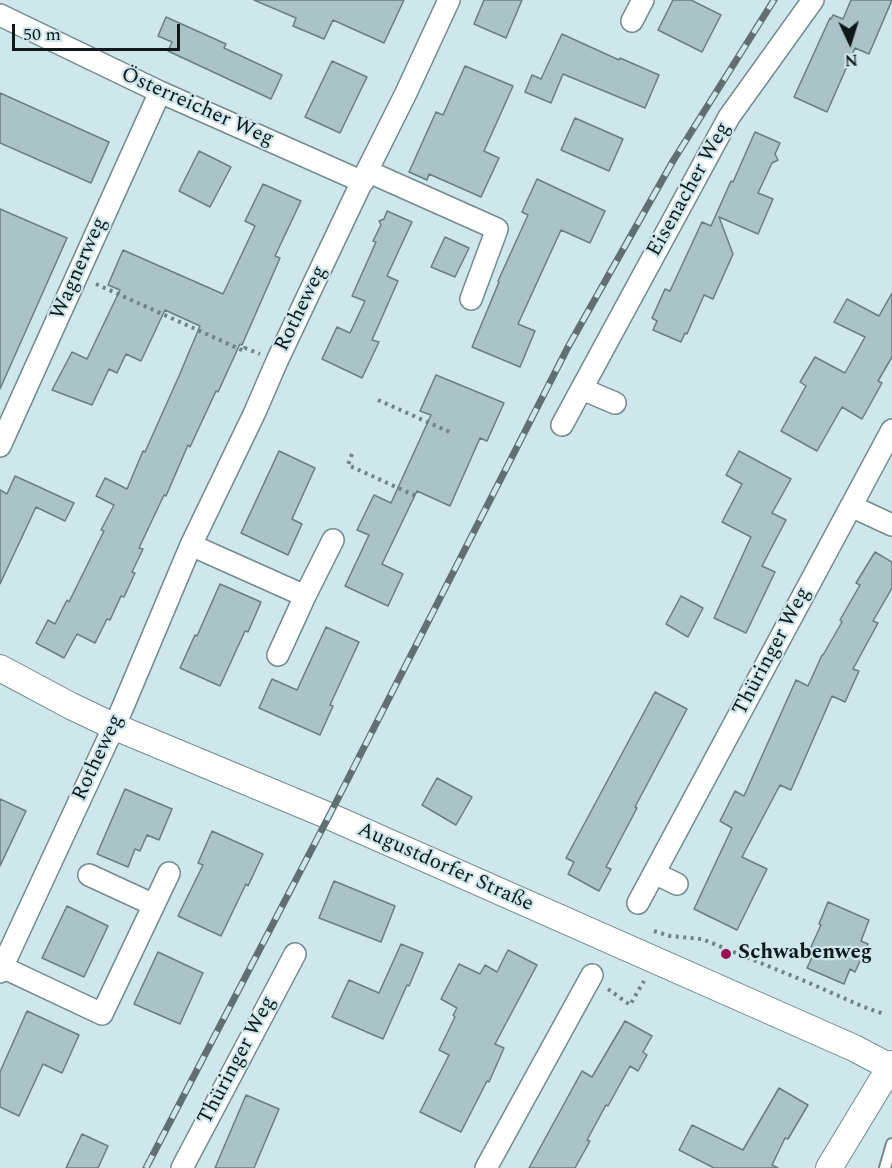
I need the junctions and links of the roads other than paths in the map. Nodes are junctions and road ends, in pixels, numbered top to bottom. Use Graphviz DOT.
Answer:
graph roads {
  1 [pos="449,0"];
  2 [pos="643,0"];
  3 [pos="813,0"];
  4 [pos="0,15"];
  5 [pos="632,21"];
  6 [pos="160,92"];
  7 [pos="365,176"];
  8 [pos="471,299"];
  9 [pos="582,389"];
  10 [pos="615,403"];
  11 [pos="562,425"];
  12 [pos="892,430"];
  13 [pos="0,446"];
  14 [pos="851,506"];
  15 [pos="892,525"];
  16 [pos="333,540"];
  17 [pos="191,545"];
  18 [pos="305,596"];
  19 [pos="278,655"];
  20 [pos="0,668"];
  21 [pos="113,726"];
  22 [pos="169,873"];
  23 [pos="654,873"];
  24 [pos="89,875"];
  25 [pos="677,884"];
  26 [pos="638,903"];
  27 [pos="154,905"];
  28 [pos="295,954"];
  29 [pos="1,969"];
  30 [pos="592,975"];
  31 [pos="891,1066"];
  32 [pos="892,1144"];
  33 [pos="182,1168"];
  34 [pos="486,1168"];
  35 [pos="829,1168"];
  36 [pos="885,1168"];
  1 -- 7 [label="street, Rotheweg"];
  2 -- 5 [label="street"];
  3 -- 9 [label="street, Eisenacher Weg"];
  4 -- 6 [label="street, Österreicher Weg"];
  6 -- 7 [label="street, Österreicher Weg"];
  6 -- 13 [label="street, Wagnerweg"];
  7 -- 8 [label="street"];
  7 -- 17 [label="street, Rotheweg"];
  9 -- 10 [label="street"];
  9 -- 11 [label="street, Eisenacher Weg"];
  12 -- 14 [label="street, Thüringer Weg"];
  14 -- 15 [label="street"];
  14 -- 23 [label="street, Thüringer Weg"];
  16 -- 18 [label="street"];
  17 -- 18 [label="street"];
  17 -- 21 [label="street, Rotheweg"];
  18 -- 19 [label="street"];
  20 -- 21 [label="street, Augustdorfer Straße"];
  21 -- 29 [label="street, Rotheweg"];
  21 -- 31 [label="street, Augustdorfer Straße"];
  22 -- 27 [label="street, Rotheweg"];
  23 -- 25 [label="street"];
  23 -- 26 [label="street, Thüringer Weg"];
  24 -- 27 [label="street"];
  27 -- 29 [label="street, Rotheweg"];
  28 -- 33 [label="street, Thüringer Weg"];
  30 -- 34 [label="street"];
  31 -- 35 [label="street"];
  32 -- 36 [label="lane"];
}
